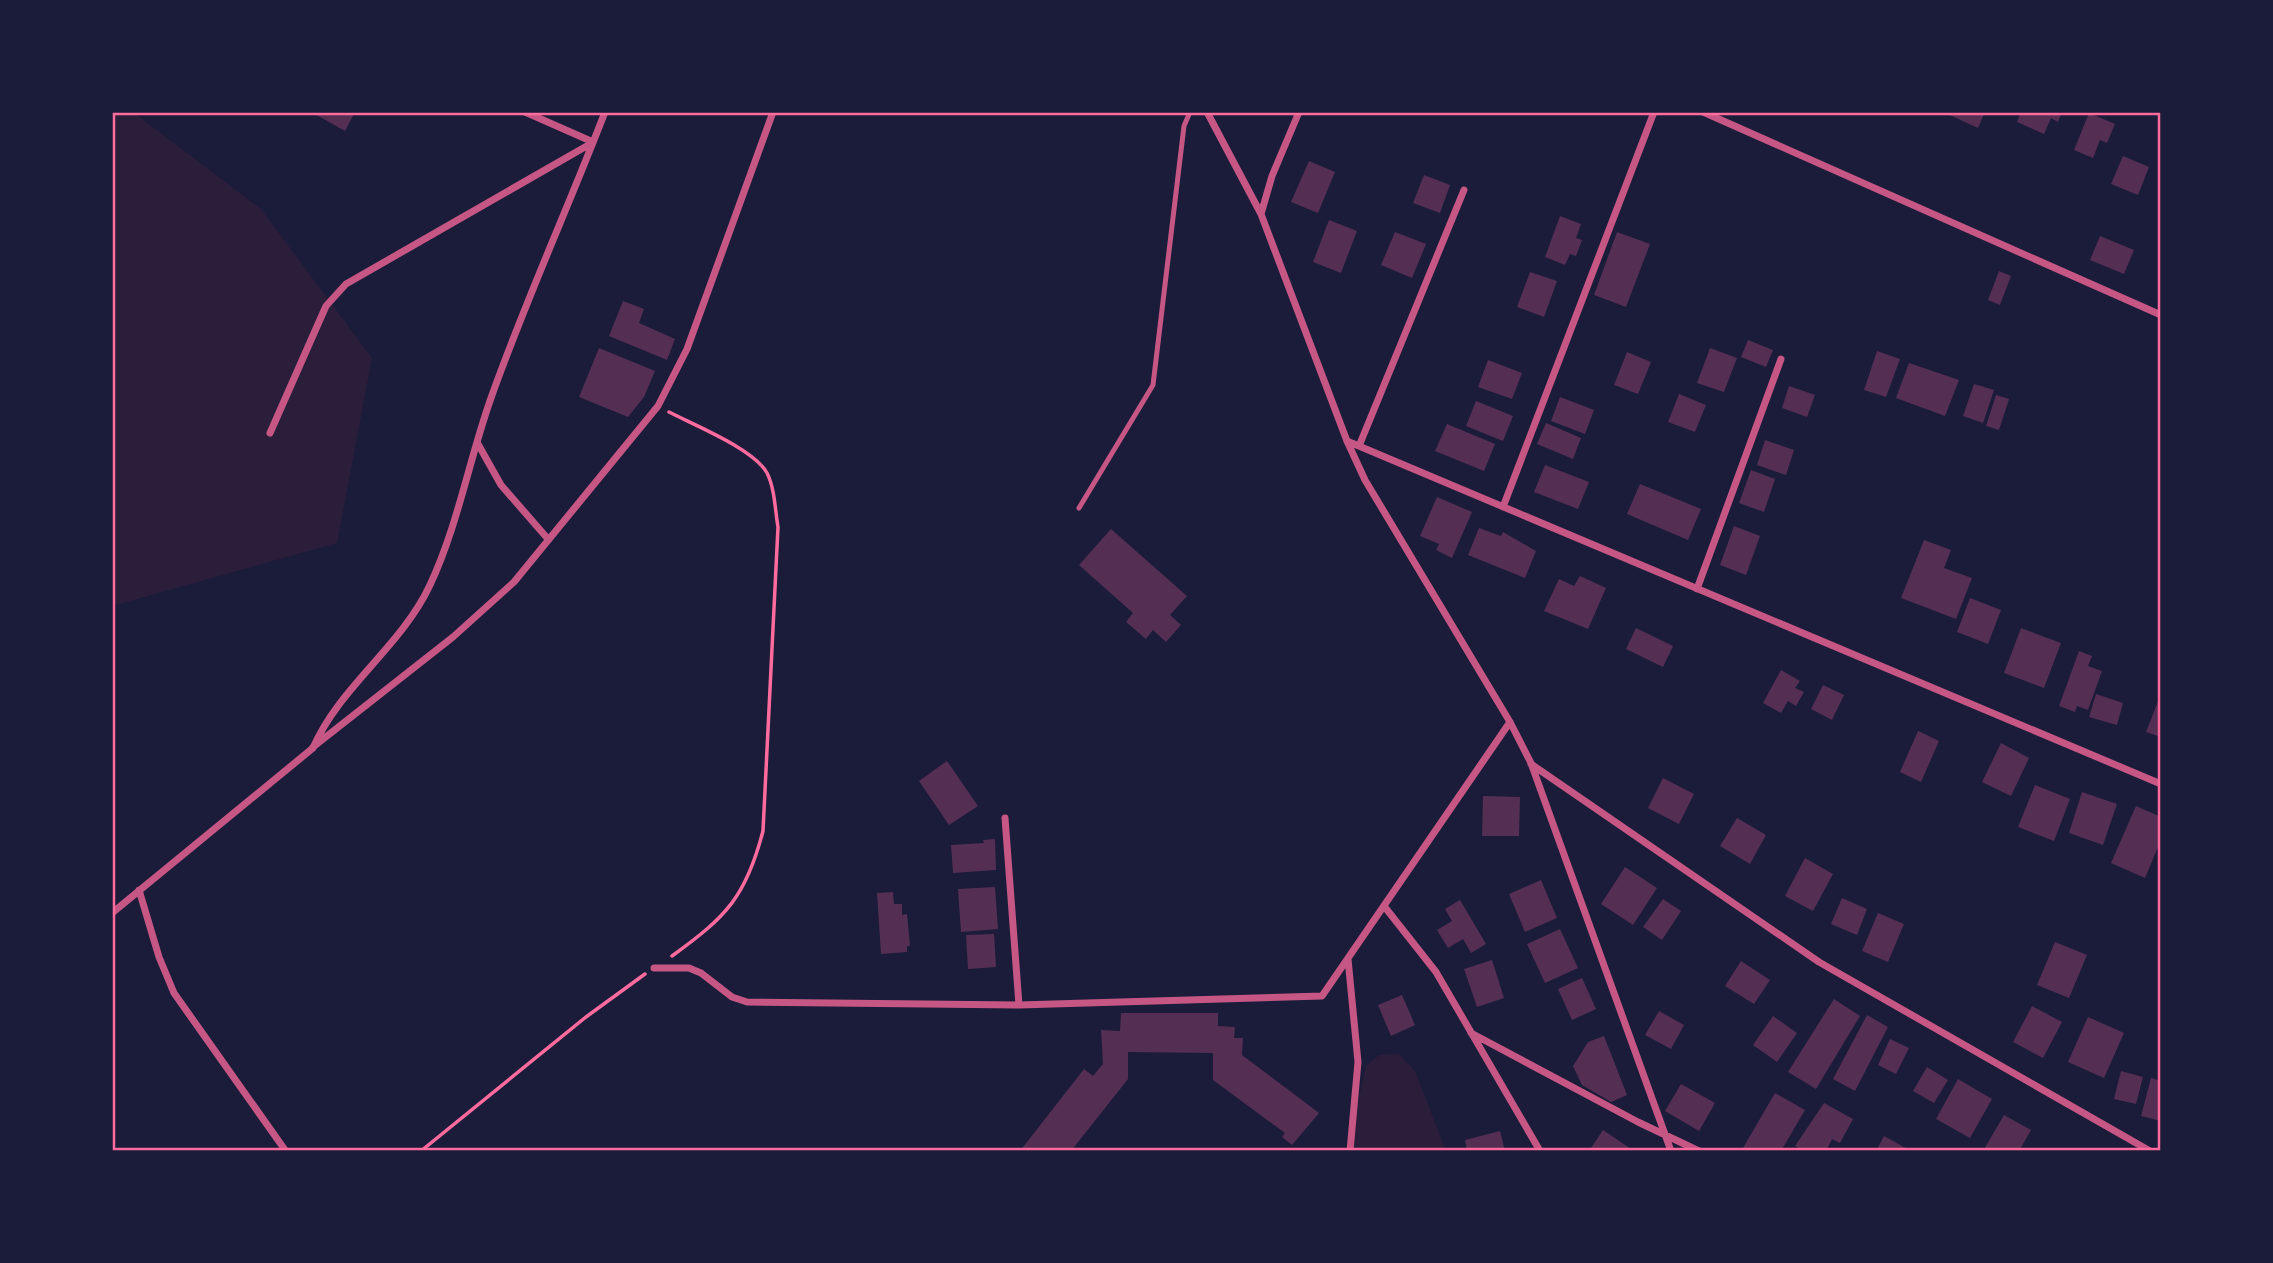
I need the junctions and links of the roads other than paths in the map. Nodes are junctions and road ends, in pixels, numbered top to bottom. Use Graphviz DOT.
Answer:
graph roads {
  1 [pos="525,112"];
  2 [pos="605,112"];
  3 [pos="773,112"];
  4 [pos="1190,112"];
  5 [pos="1207,112"];
  6 [pos="1299,112"];
  7 [pos="1654,112"];
  8 [pos="1703,112"];
  9 [pos="593,142"];
  10 [pos="1464,190"];
  11 [pos="1261,214"];
  12 [pos="2161,315"];
  13 [pos="1781,359"];
  14 [pos="270,433"];
  15 [pos="1347,441"];
  16 [pos="478,444"];
  17 [pos="1359,446"];
  18 [pos="1503,507"];
  19 [pos="1079,508"];
  20 [pos="548,539"];
  21 [pos="1697,589"];
  22 [pos="1510,722"];
  23 [pos="313,748"];
  24 [pos="1531,763"];
  25 [pos="2161,784"];
  26 [pos="1005,818"];
  27 [pos="139,890"];
  28 [pos="1384,906"];
  29 [pos="112,913"];
  30 [pos="1348,958"];
  31 [pos="654,968"];
  32 [pos="1019,1005"];
  33 [pos="1471,1033"];
  34 [pos="1665,1134"];
  35 [pos="285,1150"];
  36 [pos="1350,1151"];
  37 [pos="1540,1151"];
  38 [pos="1671,1151"];
  39 [pos="1699,1151"];
  40 [pos="2150,1151"];
  1 -- 9 [label="street"];
  2 -- 9 [label="street"];
  3 -- 20 [label="street"];
  4 -- 19 [label="lane"];
  5 -- 11 [label="street"];
  6 -- 11 [label="street"];
  7 -- 18 [label="street"];
  8 -- 12 [label="street"];
  9 -- 14 [label="street"];
  9 -- 16 [label="street"];
  10 -- 17 [label="street"];
  11 -- 15 [label="street"];
  13 -- 21 [label="street"];
  15 -- 17 [label="street"];
  15 -- 22 [label="street"];
  16 -- 20 [label="street"];
  16 -- 23 [label="street"];
  17 -- 18 [label="street"];
  18 -- 21 [label="street"];
  20 -- 23 [label="street"];
  21 -- 25 [label="street"];
  22 -- 24 [label="street"];
  22 -- 28 [label="street"];
  23 -- 27 [label="street"];
  24 -- 34 [label="street"];
  24 -- 40 [label="street"];
  26 -- 32 [label="street"];
  27 -- 29 [label="street"];
  27 -- 35 [label="street"];
  28 -- 30 [label="street"];
  28 -- 33 [label="street"];
  30 -- 32 [label="street"];
  30 -- 36 [label="street"];
  31 -- 32 [label="street"];
  33 -- 34 [label="street"];
  33 -- 37 [label="street"];
  34 -- 38 [label="street"];
  34 -- 39 [label="street"];
}
